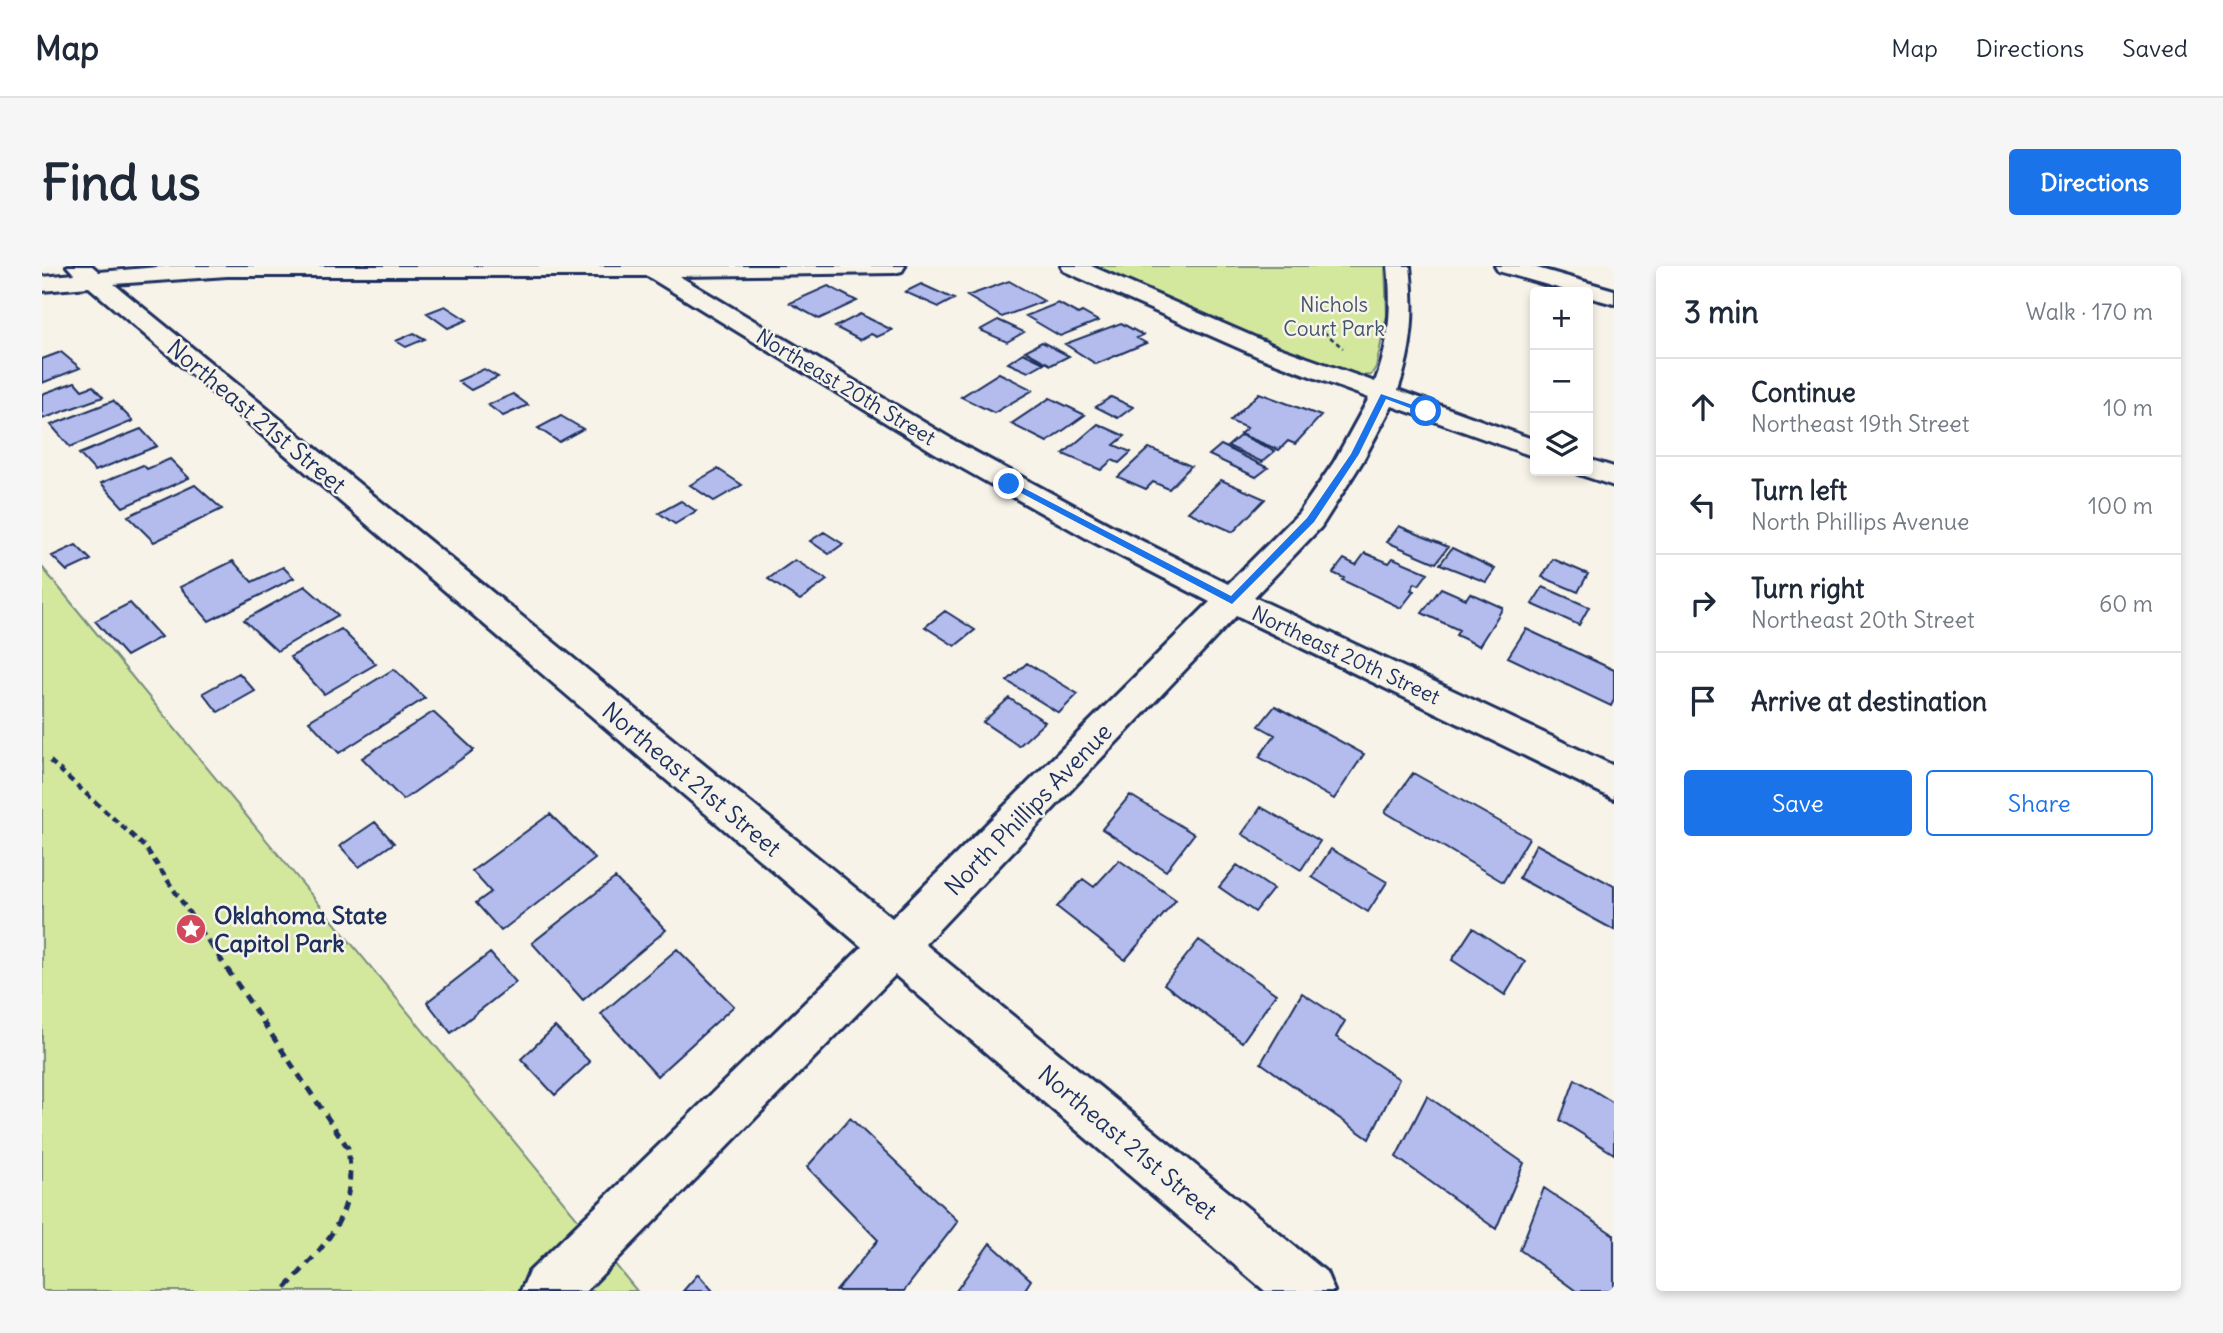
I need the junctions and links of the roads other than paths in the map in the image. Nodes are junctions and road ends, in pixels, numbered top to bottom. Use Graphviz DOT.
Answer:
graph roads {
  1 [pos="894,266"];
  2 [pos="1072,266"];
  3 [pos="1399,266"];
  4 [pos="1506,266"];
  5 [pos="649,268"];
  6 [pos="86,273"];
  7 [pos="42,284"];
  8 [pos="1614,297"];
  9 [pos="1384,396"];
  10 [pos="1530,447"];
  11 [pos="1593,470"];
  12 [pos="1614,477"];
  13 [pos="1232,601"];
  14 [pos="1614,783"];
  15 [pos="894,946"];
  16 [pos="548,1291"];
  17 [pos="1307,1291"];
  1 -- 5 [label="street"];
  2 -- 9 [label="street"];
  3 -- 9 [label="street, North Phillips Avenue"];
  4 -- 8 [label="street"];
  5 -- 6 [label="street"];
  5 -- 13 [label="street, Northeast 20th Street"];
  6 -- 7 [label="street"];
  6 -- 15 [label="street, Northeast 21st Street"];
  9 -- 10 [label="street"];
  9 -- 13 [label="street, North Phillips Avenue"];
  11 -- 12 [label="street"];
  13 -- 14 [label="street, Northeast 20th Street"];
  13 -- 15 [label="street, North Phillips Avenue"];
  15 -- 16 [label="street, North Phillips Avenue"];
  15 -- 17 [label="street, Northeast 21st Street"];
}
